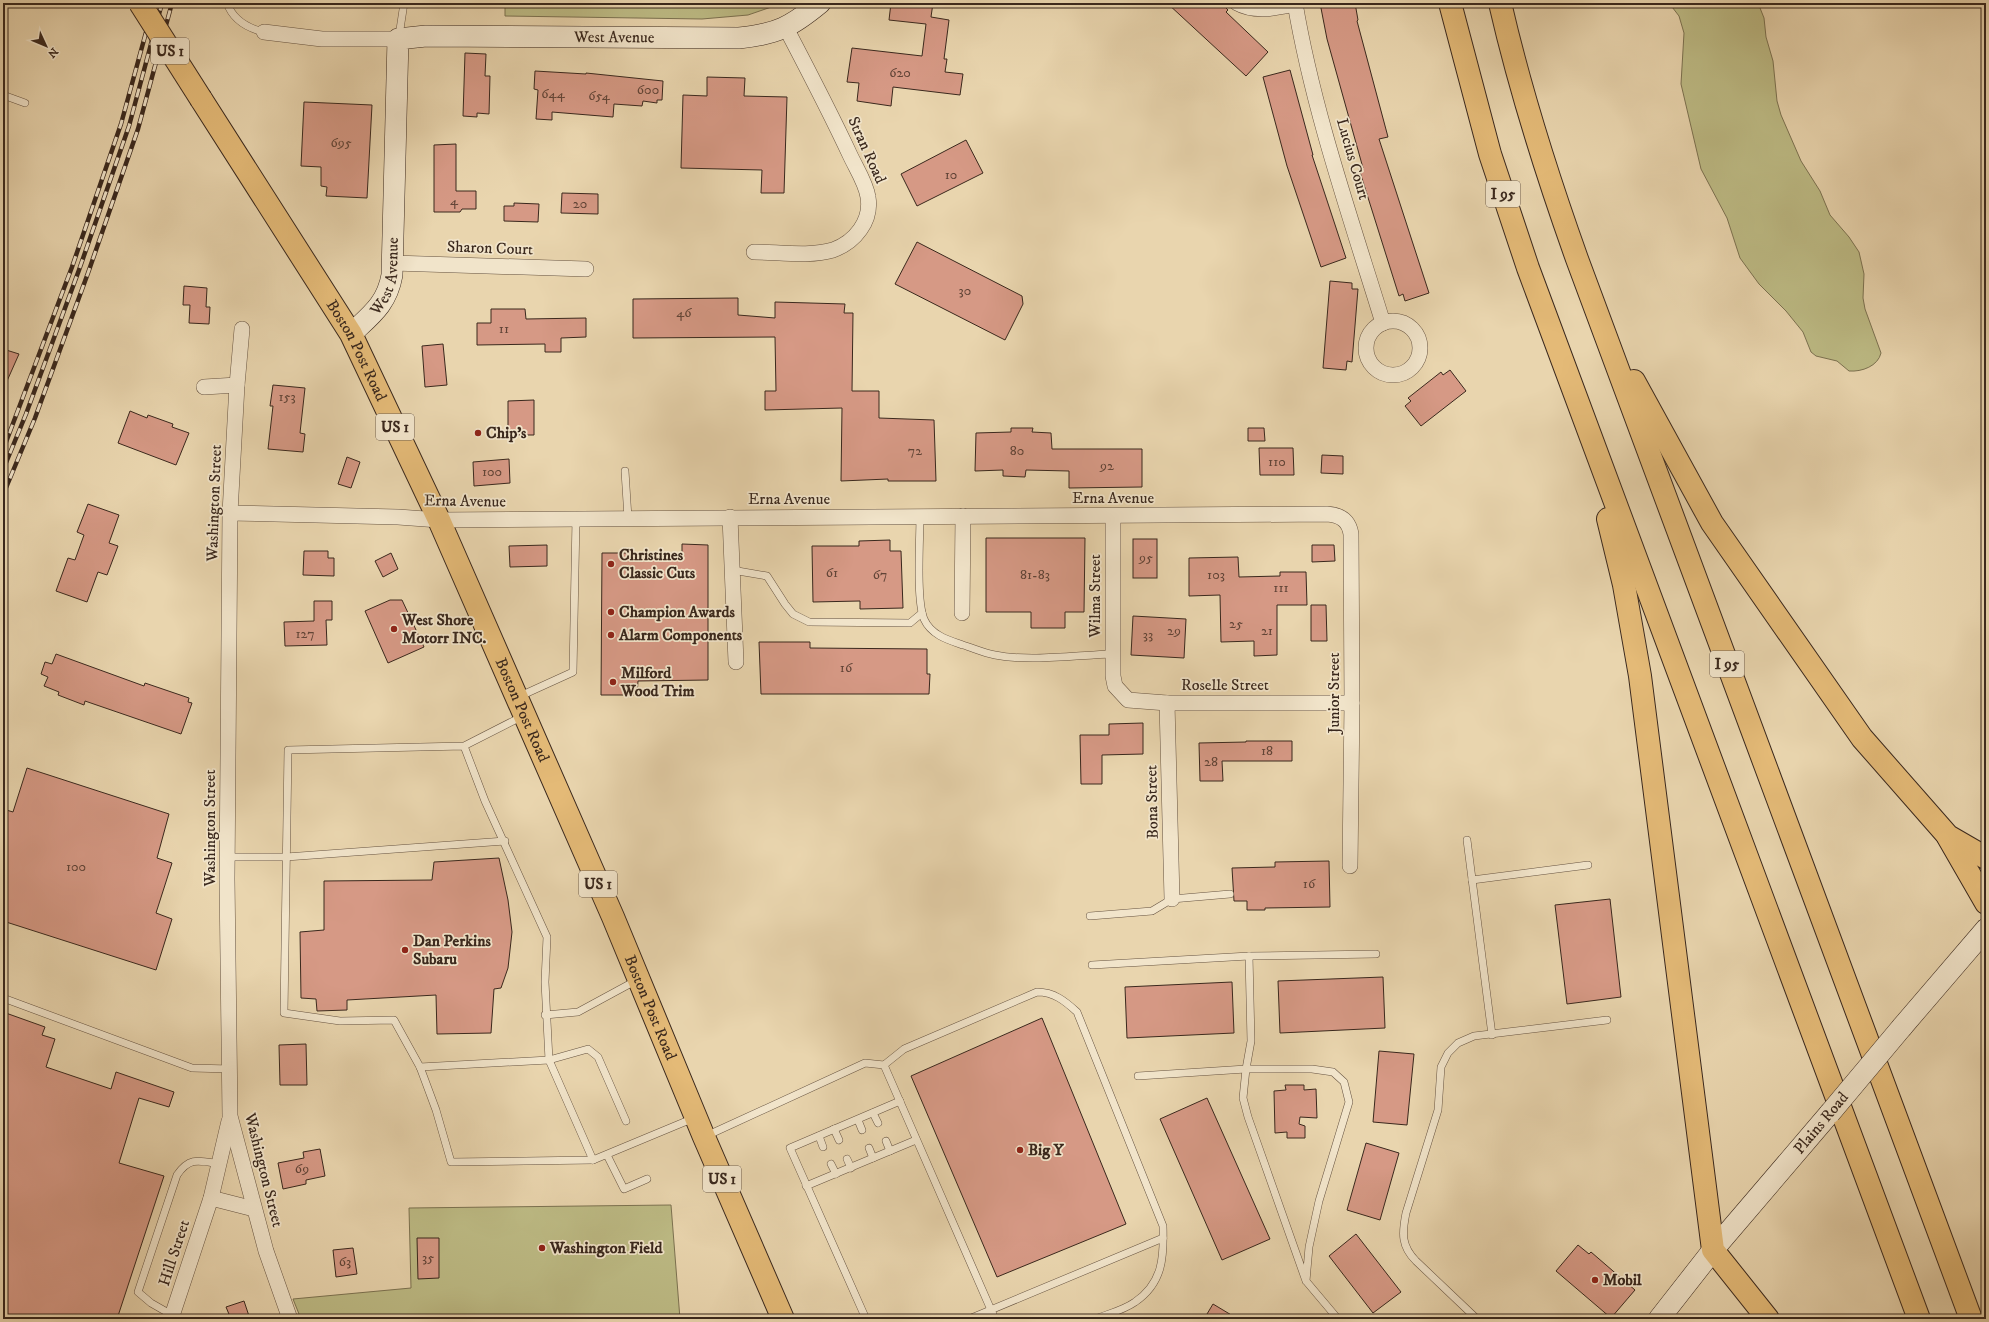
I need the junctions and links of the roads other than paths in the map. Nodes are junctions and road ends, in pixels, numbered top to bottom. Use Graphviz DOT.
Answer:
graph roads {
  1 [pos="140,3"];
  2 [pos="227,3"];
  3 [pos="404,3"];
  4 [pos="820,3"];
  5 [pos="1237,3"];
  6 [pos="1295,3"];
  7 [pos="1450,3"];
  8 [pos="1500,3"];
  9 [pos="786,28"];
  10 [pos="264,32"];
  11 [pos="398,39"];
  12 [pos="3,95"];
  13 [pos="25,103"];
  14 [pos="754,252"];
  15 [pos="393,263"];
  16 [pos="586,269"];
  17 [pos="1597,314"];
  18 [pos="1383,323"];
  19 [pos="242,329"];
  20 [pos="351,334"];
  21 [pos="1570,381"];
  22 [pos="237,384"];
  23 [pos="204,387"];
  24 [pos="625,471"];
  25 [pos="230,513"];
  26 [pos="920,516"];
  27 [pos="964,516"];
  28 [pos="1113,516"];
  29 [pos="730,517"];
  30 [pos="628,518"];
  31 [pos="576,519"];
  32 [pos="440,520"];
  33 [pos="1346,521"];
  34 [pos="732,570"];
  35 [pos="922,613"];
  36 [pos="962,613"];
  37 [pos="1113,654"];
  38 [pos="736,662"];
  39 [pos="1113,676"];
  40 [pos="1167,703"];
  41 [pos="1352,703"];
  42 [pos="521,706"];
  43 [pos="464,746"];
  44 [pos="1948,836"];
  45 [pos="1466,840"];
  46 [pos="505,841"];
  47 [pos="228,857"];
  48 [pos="286,857"];
  49 [pos="1986,858"];
  50 [pos="1588,865"];
  51 [pos="1350,866"];
  52 [pos="1472,880"];
  53 [pos="1230,894"];
  54 [pos="1172,899"];
  55 [pos="1986,903"];
  56 [pos="1090,916"];
  57 [pos="1986,929"];
  58 [pos="1376,954"];
  59 [pos="1249,956"];
  60 [pos="1092,965"];
  61 [pos="639,979"];
  62 [pos="3,998"];
  63 [pos="545,1015"];
  64 [pos="1607,1020"];
  65 [pos="1492,1035"];
  66 [pos="549,1060"];
  67 [pos="884,1065"];
  68 [pos="420,1067"];
  69 [pos="1246,1069"];
  70 [pos="230,1070"];
  71 [pos="1138,1076"];
  72 [pos="900,1101"];
  73 [pos="873,1113"];
  74 [pos="230,1116"];
  75 [pos="696,1117"];
  76 [pos="858,1120"];
  77 [pos="626,1121"];
  78 [pos="878,1123"];
  79 [pos="834,1129"];
  80 [pos="862,1130"];
  81 [pos="819,1136"];
  82 [pos="704,1137"];
  83 [pos="839,1140"];
  84 [pos="916,1140"];
  85 [pos="886,1141"];
  86 [pos="823,1147"];
  87 [pos="869,1148"];
  88 [pos="890,1151"];
  89 [pos="607,1155"];
  90 [pos="873,1158"];
  91 [pos="847,1159"];
  92 [pos="593,1160"];
  93 [pos="220,1164"];
  94 [pos="831,1164"];
  95 [pos="850,1168"];
  96 [pos="836,1174"];
  97 [pos="647,1179"];
  98 [pos="806,1186"];
  99 [pos="211,1198"];
  100 [pos="254,1209"];
  101 [pos="1163,1238"];
  102 [pos="1713,1250"];
  103 [pos="1306,1281"];
  104 [pos="991,1309"];
  105 [pos="172,1317"];
  106 [pos="290,1319"];
  107 [pos="783,1319"];
  108 [pos="866,1319"];
  109 [pos="969,1319"];
  110 [pos="995,1319"];
  111 [pos="1095,1319"];
  112 [pos="1338,1319"];
  113 [pos="1477,1319"];
  114 [pos="1659,1319"];
  115 [pos="1768,1319"];
  116 [pos="1919,1319"];
  117 [pos="1971,1319"];
  1 -- 20 [label="main road, Boston Post Road / US 1, bridge"];
  2 -- 10 [label="lane"];
  3 -- 11 [label="lane"];
  4 -- 9 [label="street, West Avenue"];
  5 -- 6 [label="street"];
  6 -- 18 [label="street, Lucius Court"];
  7 -- 21 [label="main road, I 95"];
  8 -- 17 [label="main road, I 95"];
  9 -- 11 [label="street, West Avenue"];
  9 -- 14 [label="street, Stran Road"];
  10 -- 11 [label="street, West Avenue"];
  11 -- 15 [label="street, West Avenue"];
  12 -- 13 [label="lane"];
  15 -- 16 [label="street, Sharon Court"];
  15 -- 20 [label="street, West Avenue"];
  17 -- 44 [label="main road"];
  17 -- 117 [label="main road, I 95"];
  19 -- 22 [label="street, Washington Street"];
  20 -- 32 [label="main road, Boston Post Road / US 1"];
  21 -- 102 [label="main road"];
  21 -- 116 [label="main road, I 95"];
  22 -- 23 [label="street"];
  22 -- 25 [label="street, Washington Street"];
  24 -- 30 [label="lane"];
  25 -- 32 [label="street, Erna Avenue"];
  25 -- 47 [label="street, Washington Street"];
  26 -- 27 [label="street, Erna Avenue"];
  26 -- 29 [label="street, Erna Avenue"];
  26 -- 35 [label="lane"];
  27 -- 28 [label="street, Erna Avenue"];
  27 -- 36 [label="street"];
  28 -- 33 [label="street, Erna Avenue"];
  28 -- 37 [label="street, Wilma Street"];
  29 -- 30 [label="street, Erna Avenue"];
  29 -- 34 [label="street"];
  30 -- 31 [label="street, Erna Avenue"];
  31 -- 32 [label="street, Erna Avenue"];
  31 -- 42 [label="lane"];
  32 -- 42 [label="main road, Boston Post Road / US 1"];
  33 -- 41 [label="street, Junior Street"];
  34 -- 35 [label="lane"];
  34 -- 38 [label="street"];
  35 -- 37 [label="lane"];
  37 -- 39 [label="street, Wilma Street"];
  39 -- 40 [label="street, Roselle Street"];
  40 -- 41 [label="street, Roselle Street"];
  40 -- 54 [label="street, Bona Street"];
  41 -- 51 [label="street, Junior Street"];
  42 -- 43 [label="lane"];
  42 -- 61 [label="main road, Boston Post Road / US 1"];
  43 -- 46 [label="lane"];
  43 -- 48 [label="lane"];
  44 -- 49 [label="main road"];
  44 -- 55 [label="main road"];
  45 -- 52 [label="lane"];
  46 -- 48 [label="lane"];
  46 -- 63 [label="lane"];
  47 -- 48 [label="lane"];
  47 -- 70 [label="street, Washington Street"];
  48 -- 68 [label="lane"];
  50 -- 52 [label="lane"];
  52 -- 65 [label="lane"];
  53 -- 54 [label="lane"];
  54 -- 56 [label="lane"];
  57 -- 102 [label="street, Plains Road, bridge"];
  58 -- 59 [label="lane"];
  59 -- 60 [label="lane"];
  59 -- 69 [label="lane"];
  61 -- 63 [label="lane"];
  61 -- 75 [label="main road, Boston Post Road / US 1"];
  62 -- 70 [label="lane"];
  63 -- 66 [label="lane"];
  64 -- 65 [label="lane"];
  65 -- 113 [label="lane"];
  66 -- 68 [label="lane"];
  66 -- 77 [label="lane"];
  66 -- 92 [label="lane"];
  67 -- 72 [label="lane"];
  67 -- 82 [label="lane"];
  67 -- 101 [label="lane"];
  68 -- 92 [label="lane"];
  69 -- 71 [label="lane"];
  69 -- 103 [label="lane"];
  69 -- 103 [label="lane"];
  70 -- 74 [label="street, Washington Street"];
  72 -- 73 [label="lane"];
  72 -- 84 [label="lane"];
  73 -- 76 [label="lane"];
  73 -- 78 [label="lane"];
  74 -- 93 [label="street, Hill Street"];
  74 -- 100 [label="street, Washington Street"];
  75 -- 82 [label="main road, Boston Post Road / US 1"];
  75 -- 89 [label="lane"];
  76 -- 79 [label="lane"];
  76 -- 80 [label="lane"];
  79 -- 81 [label="lane"];
  79 -- 83 [label="lane"];
  81 -- 86 [label="lane"];
  81 -- 98 [label="lane"];
  82 -- 107 [label="main road, Boston Post Road / US 1"];
  84 -- 88 [label="lane"];
  84 -- 104 [label="lane"];
  85 -- 88 [label="lane"];
  87 -- 90 [label="lane"];
  88 -- 90 [label="lane"];
  89 -- 92 [label="lane"];
  89 -- 97 [label="lane"];
  90 -- 95 [label="lane"];
  91 -- 95 [label="lane"];
  93 -- 99 [label="street, Hill Street"];
  93 -- 105 [label="lane"];
  94 -- 96 [label="lane"];
  95 -- 96 [label="lane"];
  96 -- 98 [label="lane"];
  98 -- 108 [label="lane"];
  99 -- 100 [label="street"];
  99 -- 105 [label="street, Hill Street"];
  100 -- 106 [label="street, Washington Street"];
  101 -- 104 [label="lane"];
  101 -- 111 [label="lane"];
  102 -- 114 [label="street, Plains Road"];
  102 -- 115 [label="main road"];
  103 -- 112 [label="lane"];
  104 -- 109 [label="lane"];
  104 -- 110 [label="lane"];
}
